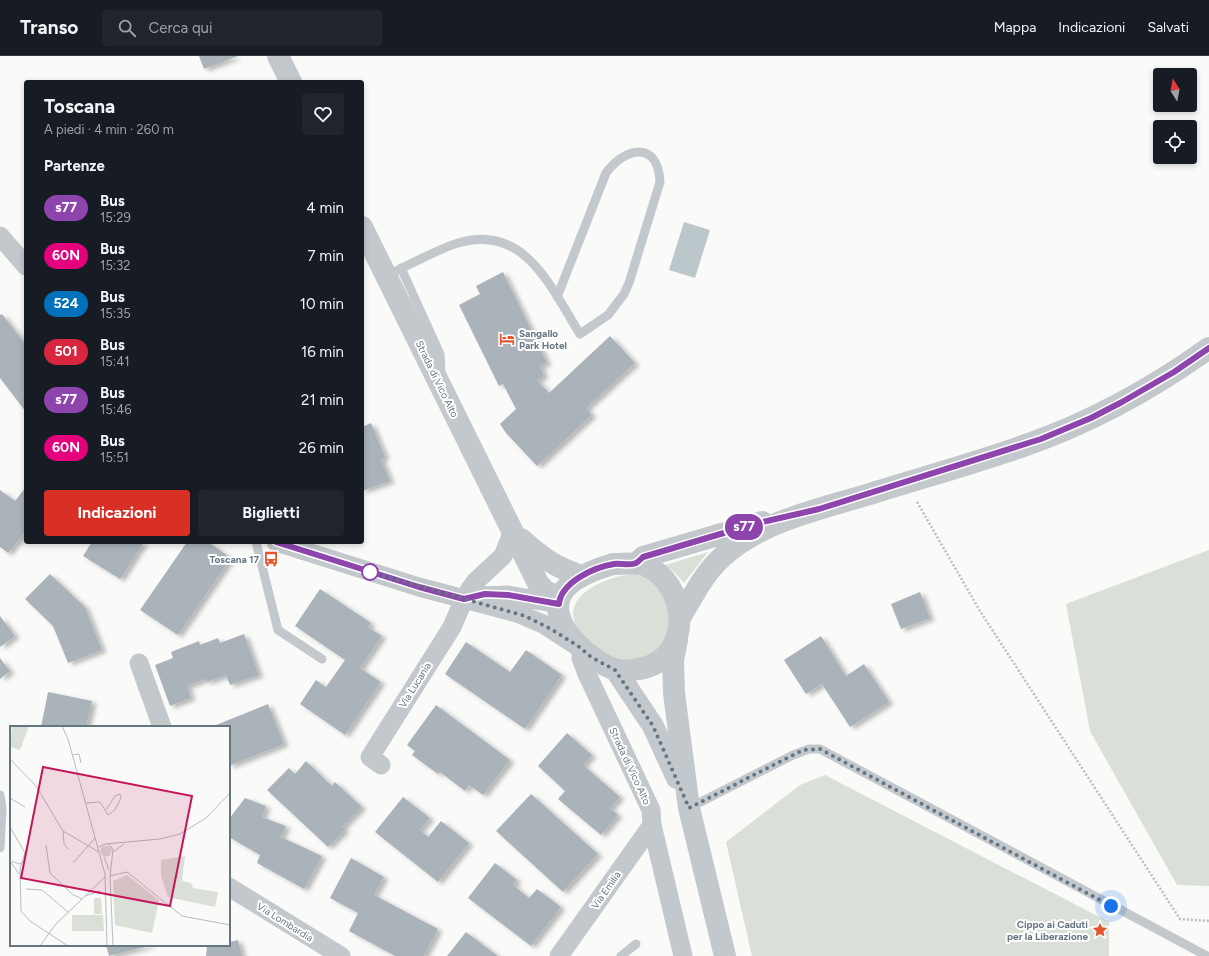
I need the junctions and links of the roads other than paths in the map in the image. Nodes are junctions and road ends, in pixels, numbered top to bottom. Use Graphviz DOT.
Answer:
graph roads {
  1 [pos="278,56"];
  2 [pos="290,80"];
  3 [pos="364,230"];
  4 [pos="0,236"];
  5 [pos="24,264"];
  6 [pos="394,272"];
  7 [pos="557,297"];
  8 [pos="1209,348"];
  9 [pos="804,513"];
  10 [pos="513,531"];
  11 [pos="256,544"];
  12 [pos="282,544"];
  13 [pos="636,564"];
  14 [pos="582,576"];
  15 [pos="464,599"];
  16 [pos="559,601"];
  17 [pos="679,627"];
  18 [pos="579,647"];
  19 [pos="322,659"];
  20 [pos="139,663"];
  21 [pos="615,670"];
  22 [pos="162,726"];
  23 [pos="381,765"];
  24 [pos="0,795"];
  25 [pos="689,808"];
  26 [pos="652,825"];
  27 [pos="0,848"];
  28 [pos="230,888"];
  29 [pos="636,944"];
  30 [pos="341,956"];
  31 [pos="559,956"];
  32 [pos="621,956"];
  33 [pos="683,956"];
  34 [pos="725,956"];
  35 [pos="1207,956"];
  1 -- 2 [label="street"];
  3 -- 6 [label="street, Strada di Vico Alto"];
  4 -- 5 [label="street"];
  6 -- 7 [label="lane"];
  6 -- 10 [label="street, Strada di Vico Alto"];
  7 -- 7 [label="lane"];
  8 -- 9 [label="street"];
  9 -- 13 [label="street"];
  9 -- 17 [label="street"];
  10 -- 14 [label="street, Strada di Vico Alto"];
  10 -- 15 [label="street"];
  10 -- 16 [label="street, Strada di Vico Alto"];
  11 -- 19 [label="lane"];
  12 -- 15 [label="street"];
  13 -- 14 [label="street"];
  13 -- 17 [label="street"];
  14 -- 16 [label="street"];
  15 -- 16 [label="street"];
  15 -- 18 [label="street"];
  15 -- 23 [label="street, Via Lucania"];
  16 -- 18 [label="street, Strada di Vico Alto"];
  17 -- 21 [label="street"];
  17 -- 25 [label="street"];
  18 -- 21 [label="street, Strada di Vico Alto"];
  18 -- 26 [label="street, Strada di Vico Alto"];
  20 -- 22 [label="street"];
  21 -- 25 [label="street"];
  24 -- 27 [label="lane"];
  25 -- 34 [label="street"];
  25 -- 35 [label="lane"];
  26 -- 31 [label="street, Via Emilia"];
  26 -- 33 [label="street, Strada di Vico Alto"];
  28 -- 30 [label="street, Via Lombardia"];
  29 -- 32 [label="lane"];
}
